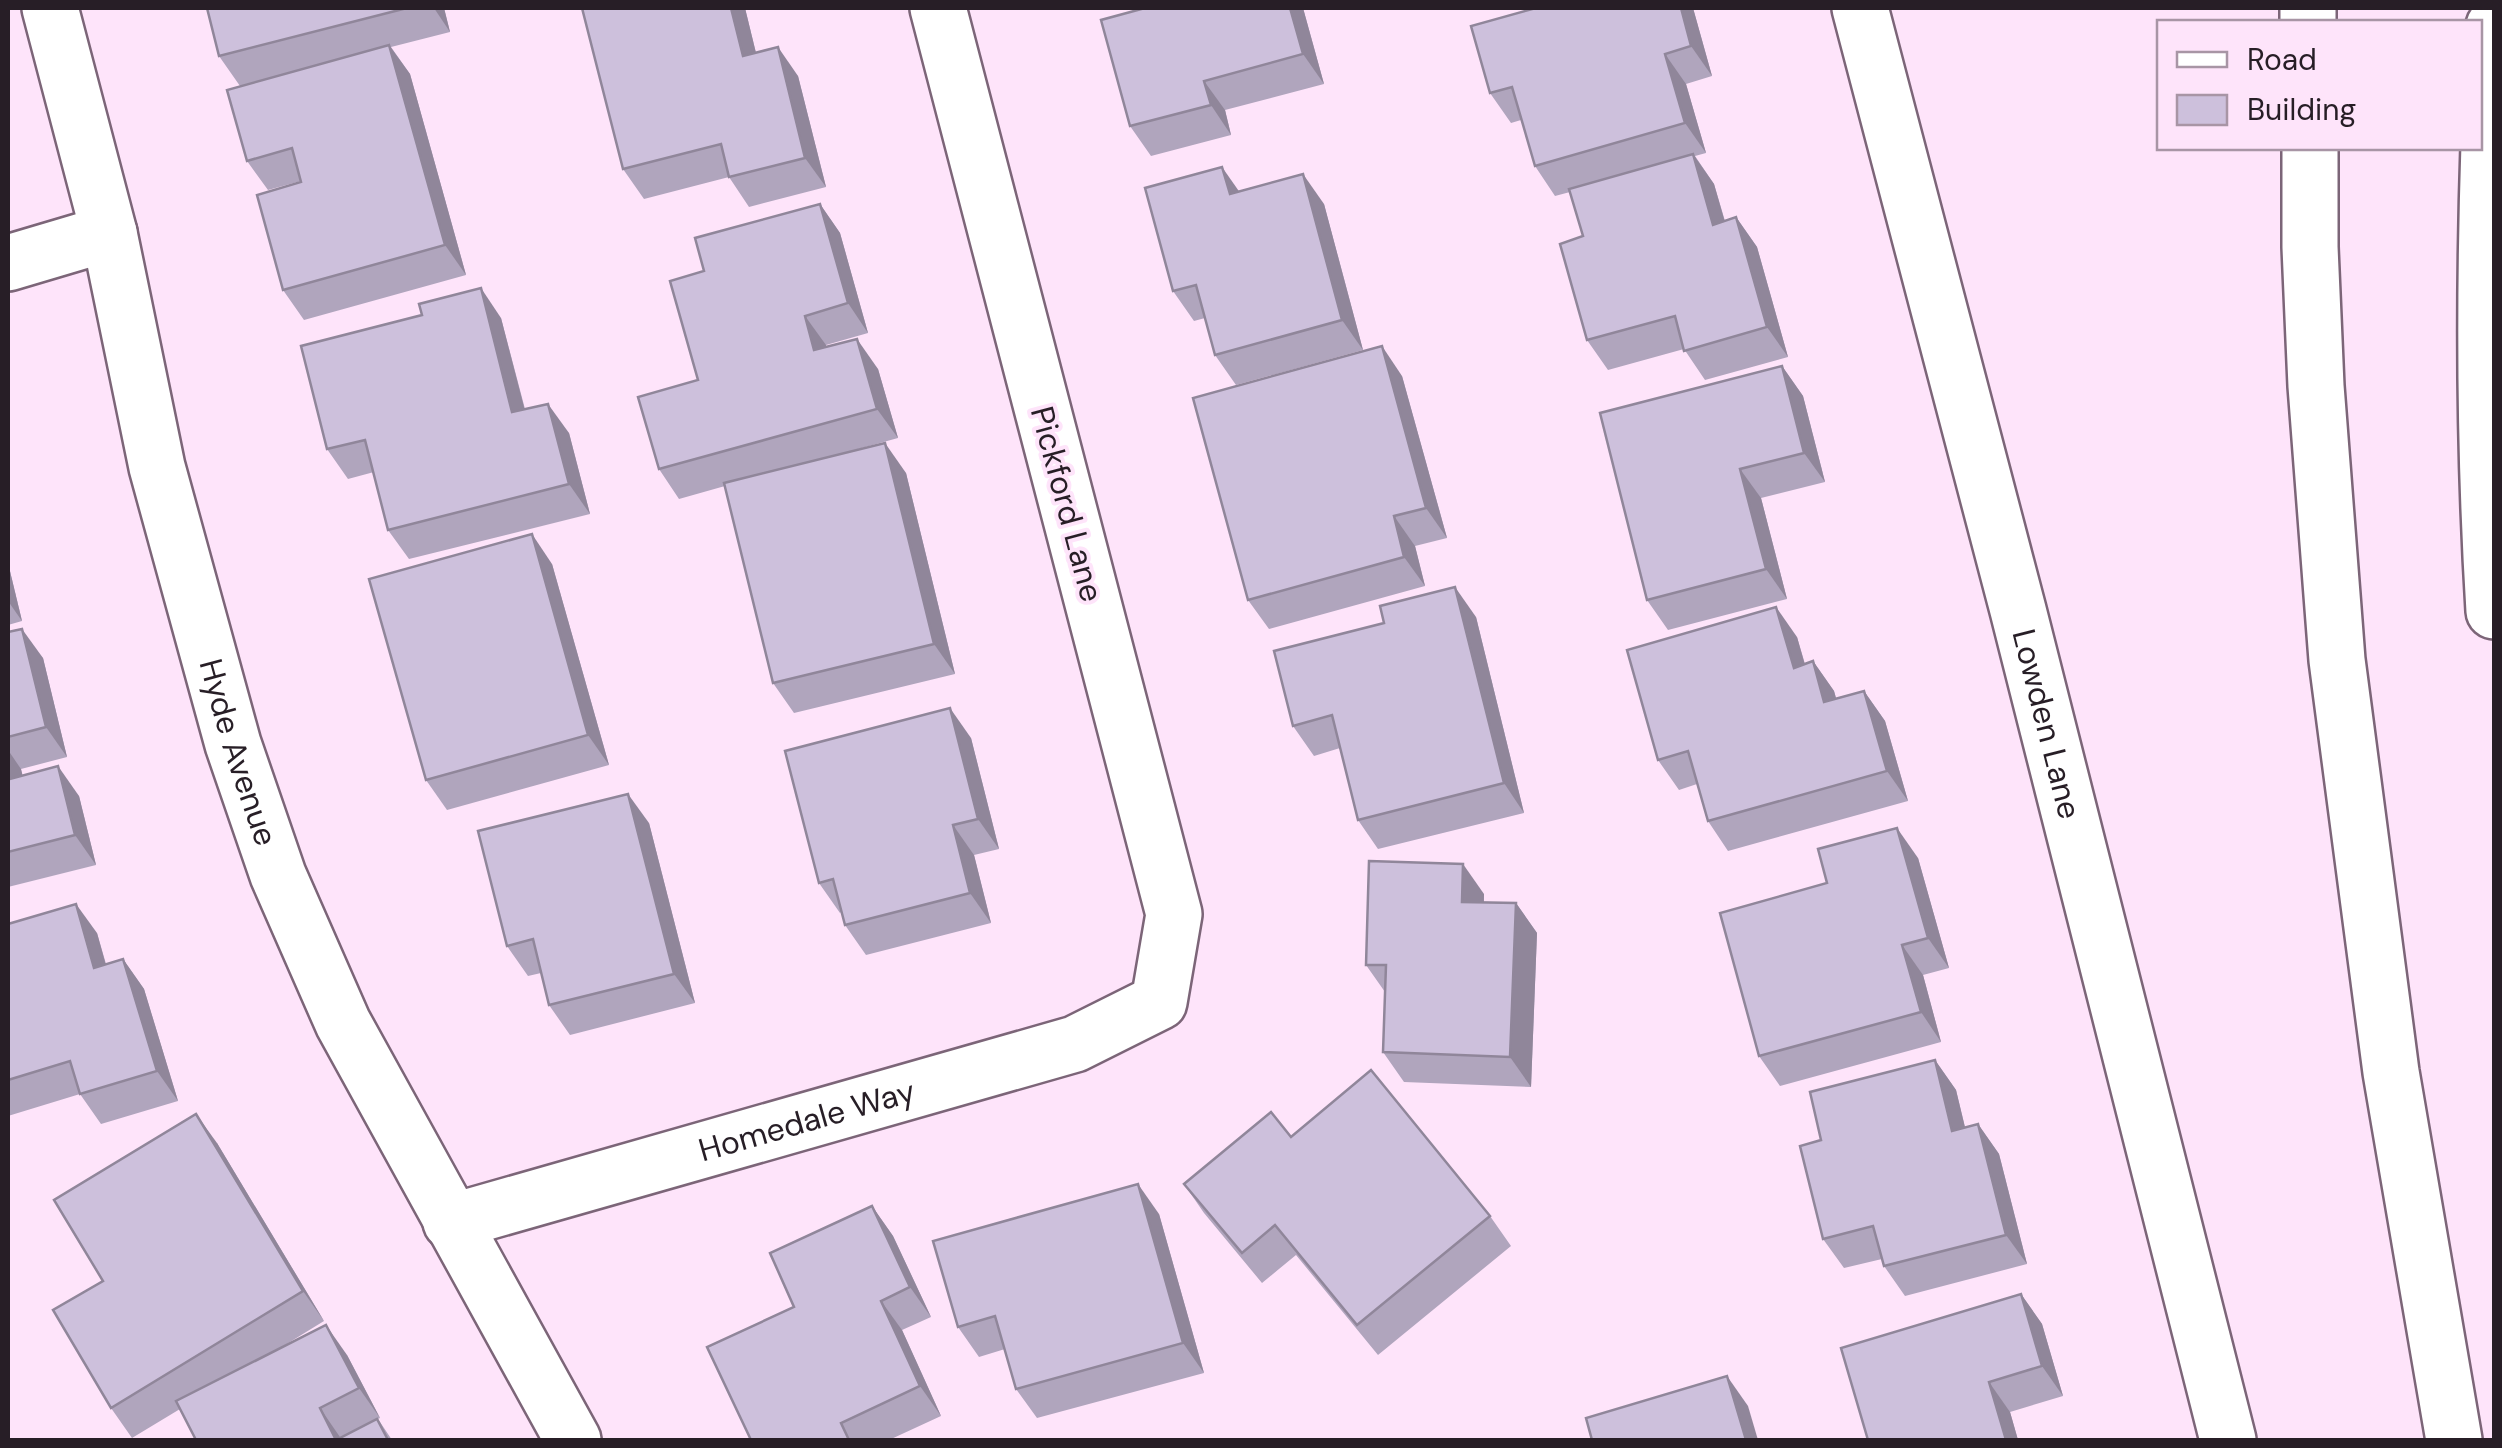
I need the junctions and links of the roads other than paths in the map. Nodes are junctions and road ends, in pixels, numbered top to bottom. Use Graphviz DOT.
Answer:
graph roads {
  1 [pos="50,8"];
  2 [pos="938,8"];
  3 [pos="1860,8"];
  4 [pos="2494,26"];
  5 [pos="2310,150"];
  6 [pos="109,233"];
  7 [pos="8,262"];
  8 [pos="2494,612"];
  9 [pos="1159,1002"];
  10 [pos="451,1222"];
  11 [pos="573,1440"];
  12 [pos="2228,1440"];
  13 [pos="2454,1440"];
  1 -- 6 [label="main road, Hyde Avenue"];
  2 -- 9 [label="main road, Pickford Lane"];
  3 -- 12 [label="main road, Lowden Lane"];
  4 -- 8 [label="main road"];
  5 -- 13 [label="main road"];
  6 -- 7 [label="main road"];
  6 -- 10 [label="main road, Hyde Avenue"];
  9 -- 10 [label="main road, Homedale Way"];
  10 -- 11 [label="main road, Hyde Avenue"];
}
